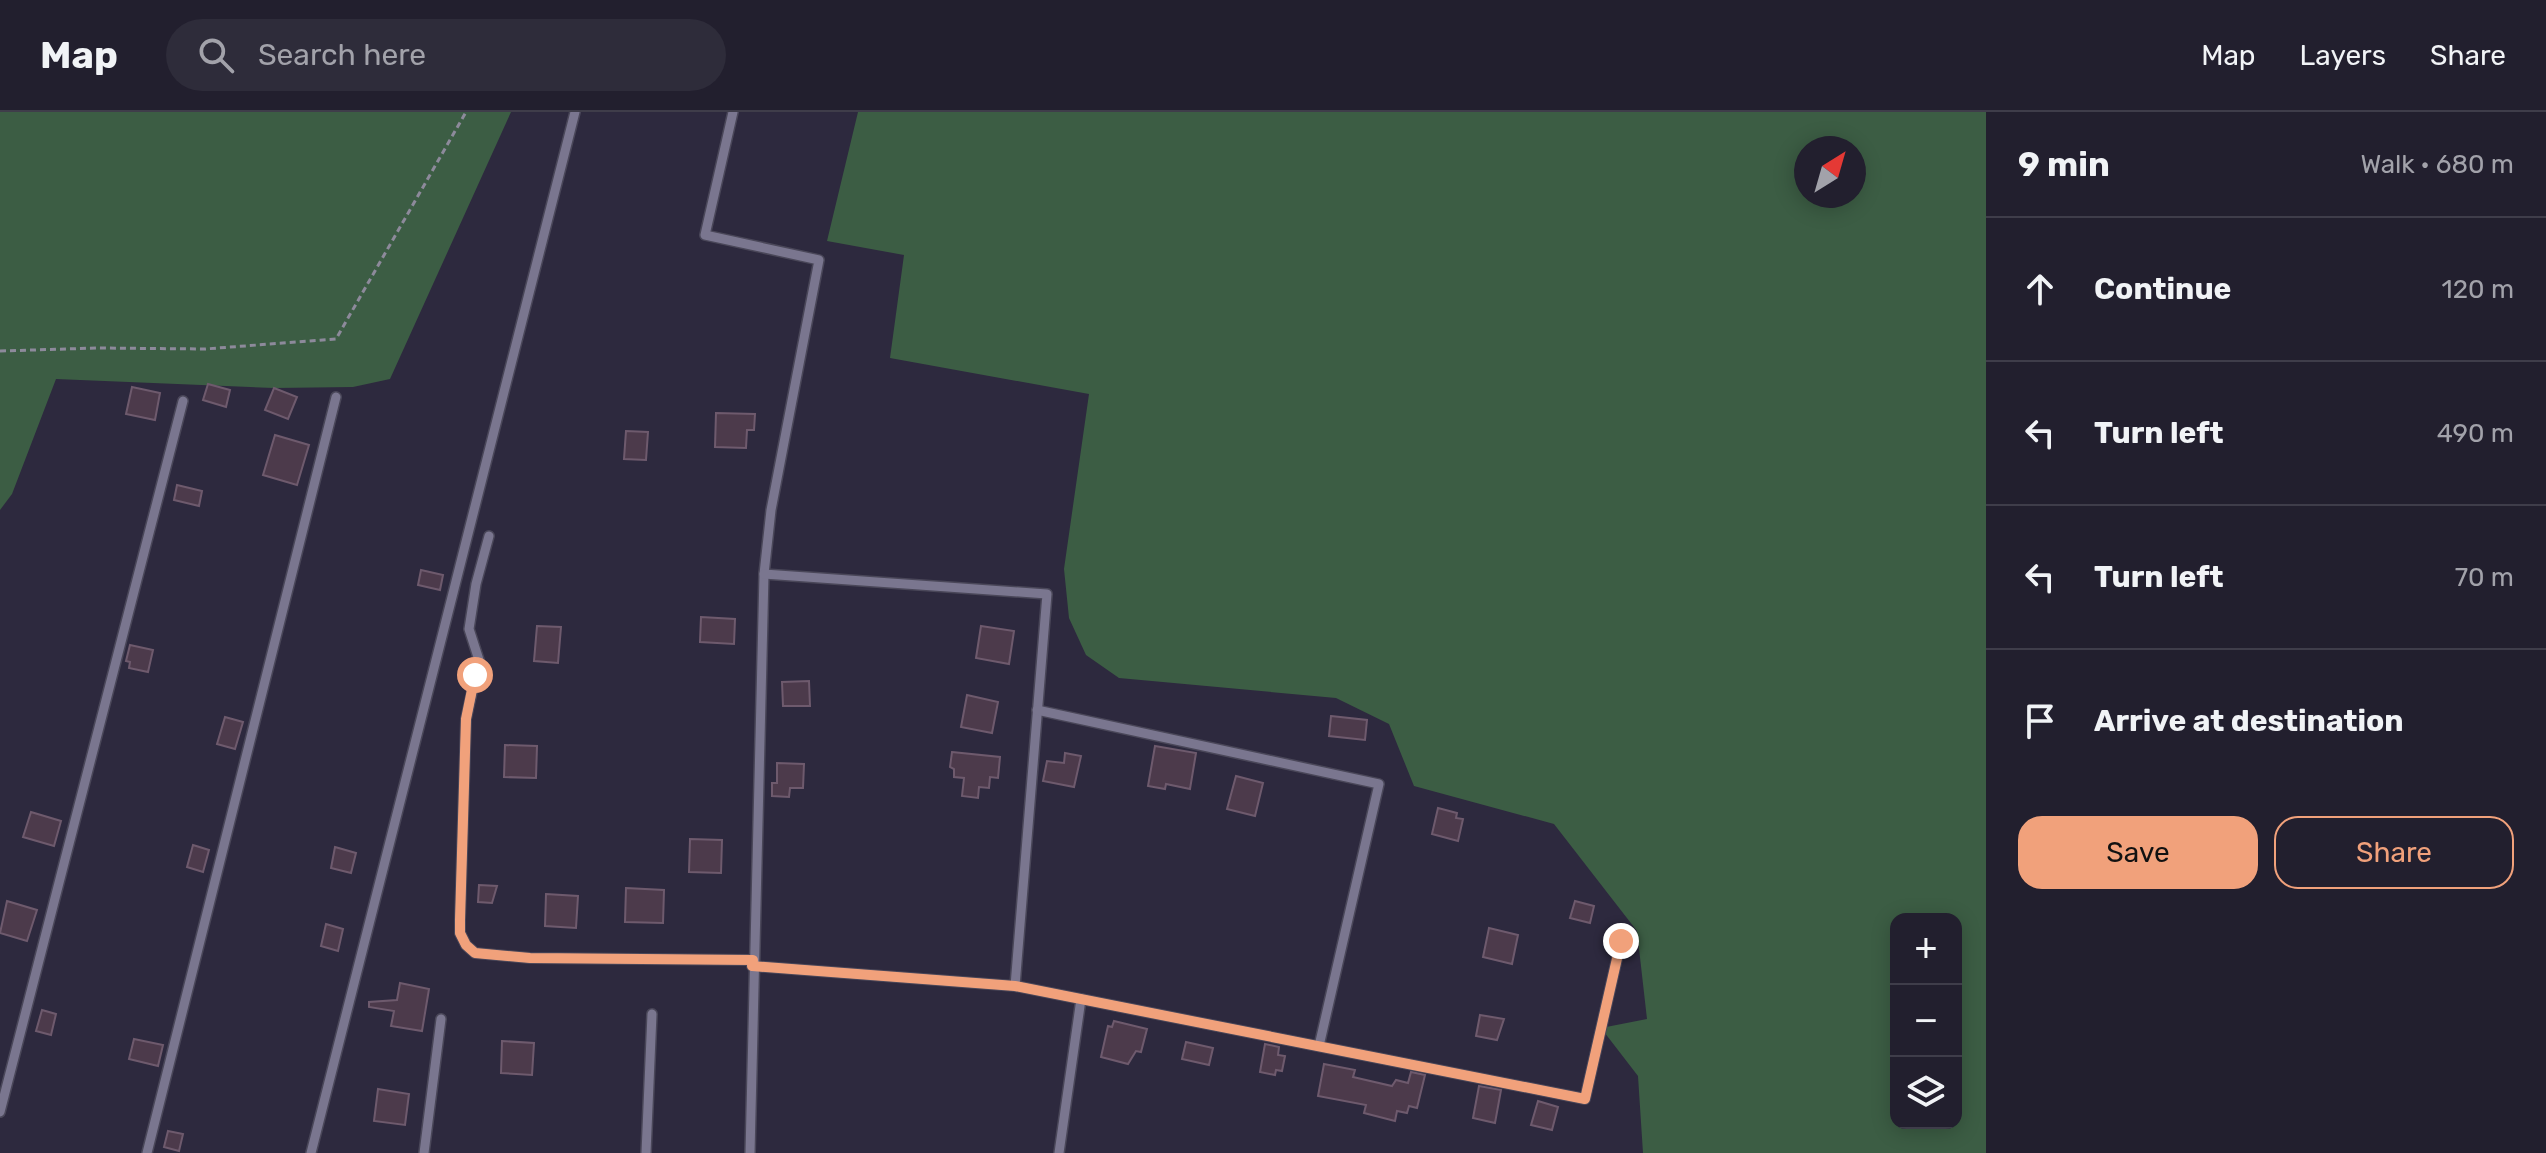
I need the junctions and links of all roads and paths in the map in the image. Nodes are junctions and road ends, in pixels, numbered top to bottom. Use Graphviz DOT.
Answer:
graph roads {
  1 [pos="466,112"];
  2 [pos="575,112"];
  3 [pos="733,112"];
  4 [pos="0,351"];
  5 [pos="336,397"];
  6 [pos="183,401"];
  7 [pos="489,536"];
  8 [pos="764,574"];
  9 [pos="1037,710"];
  10 [pos="1621,941"];
  11 [pos="752,963"];
  12 [pos="1015,986"];
  13 [pos="1081,999"];
  14 [pos="652,1014"];
  15 [pos="441,1019"];
  16 [pos="1319,1046"];
  17 [pos="0,1112"];
  18 [pos="147,1153"];
  19 [pos="311,1153"];
  20 [pos="424,1153"];
  21 [pos="646,1153"];
  22 [pos="750,1153"];
  23 [pos="1059,1153"];
  1 -- 4 [label="path"];
  2 -- 19 [label="lane"];
  3 -- 8 [label="lane"];
  5 -- 18 [label="lane"];
  6 -- 17 [label="lane"];
  7 -- 11 [label="lane"];
  8 -- 9 [label="lane"];
  8 -- 11 [label="lane"];
  9 -- 12 [label="lane"];
  9 -- 16 [label="lane"];
  10 -- 16 [label="lane"];
  11 -- 12 [label="lane"];
  11 -- 22 [label="lane"];
  12 -- 13 [label="lane"];
  13 -- 16 [label="lane"];
  13 -- 23 [label="lane"];
  14 -- 21 [label="lane"];
  15 -- 20 [label="lane"];
}
